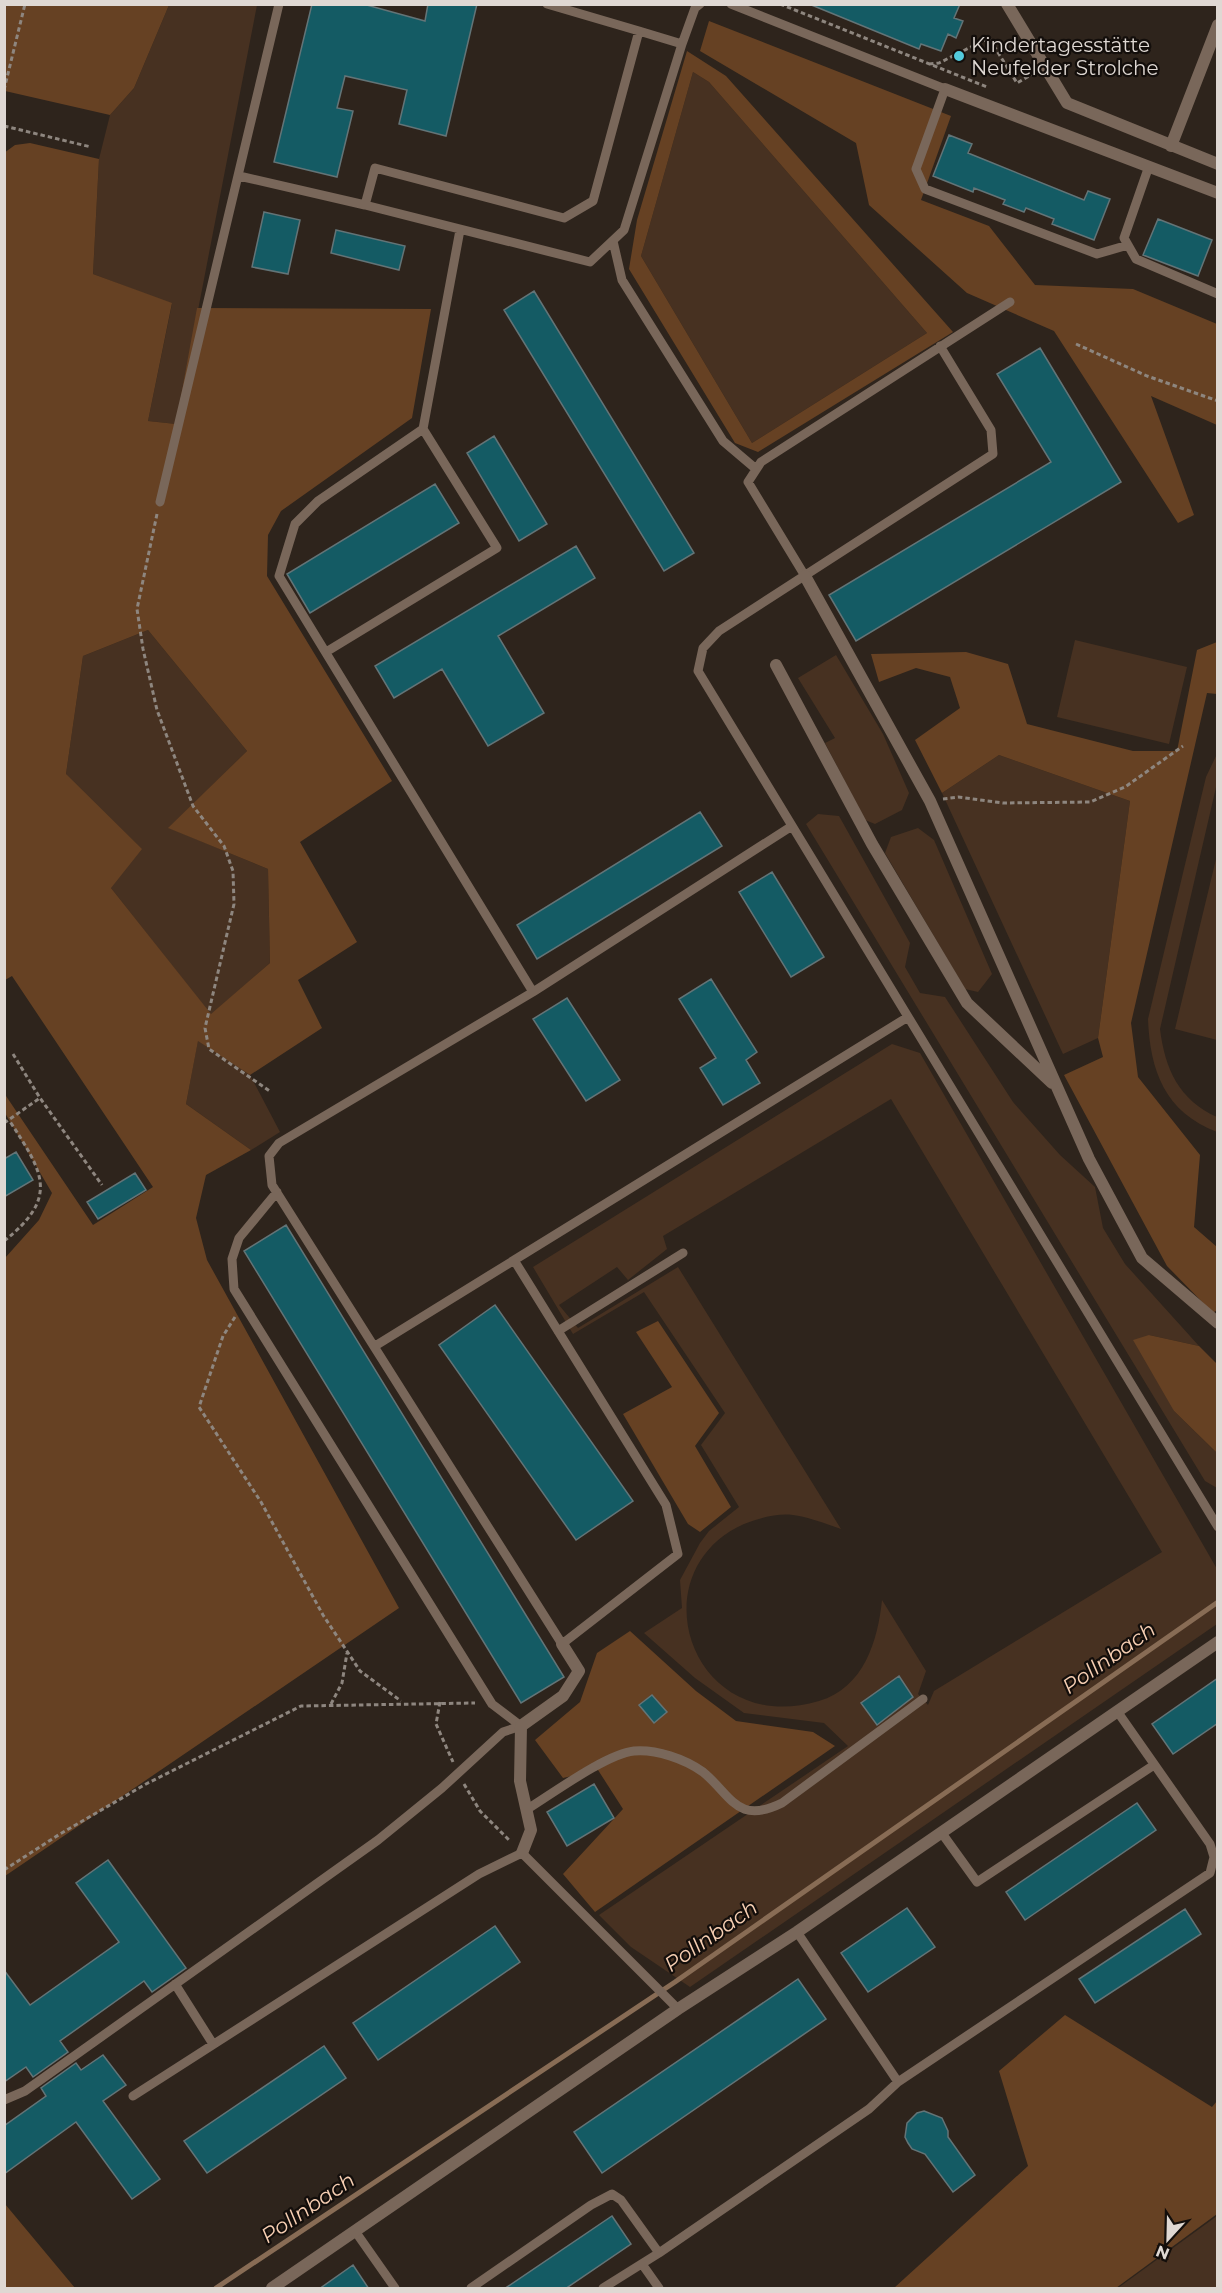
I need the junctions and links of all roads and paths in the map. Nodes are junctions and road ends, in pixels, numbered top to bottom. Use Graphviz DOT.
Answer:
graph roads {
  1 [pos="25,4"];
  2 [pos="279,4"];
  3 [pos="547,4"];
  4 [pos="700,4"];
  5 [pos="731,4"];
  6 [pos="780,4"];
  7 [pos="1007,4"];
  8 [pos="785,6"];
  9 [pos="1218,25"];
  10 [pos="639,31"];
  11 [pos="682,44"];
  12 [pos="927,64"];
  13 [pos="1046,66"];
  14 [pos="990,88"];
  15 [pos="945,89"];
  16 [pos="4,90"];
  17 [pos="4,126"];
  18 [pos="1172,146"];
  19 [pos="91,147"];
  20 [pos="1218,164"];
  21 [pos="1149,166"];
  22 [pos="239,176"];
  23 [pos="1218,194"];
  24 [pos="365,205"];
  25 [pos="459,230"];
  26 [pos="613,240"];
  27 [pos="1128,245"];
  28 [pos="1218,294"];
  29 [pos="1010,302"];
  30 [pos="1076,344"];
  31 [pos="940,346"];
  32 [pos="1218,401"];
  33 [pos="423,429"];
  34 [pos="756,469"];
  35 [pos="160,502"];
  36 [pos="805,576"];
  37 [pos="326,652"];
  38 [pos="776,665"];
  39 [pos="1183,746"];
  40 [pos="930,801"];
  41 [pos="792,826"];
  42 [pos="533,992"];
  43 [pos="908,1017"];
  44 [pos="13,1054"];
  45 [pos="1057,1088"];
  46 [pos="271,1092"];
  47 [pos="40,1098"];
  48 [pos="9,1120"];
  49 [pos="4,1123"];
  50 [pos="102,1185"];
  51 [pos="277,1192"];
  52 [pos="4,1241"];
  53 [pos="683,1253"];
  54 [pos="514,1260"];
  55 [pos="244,1304"];
  56 [pos="1218,1323"];
  57 [pos="558,1331"];
  58 [pos="375,1346"];
  59 [pos="1214,1513"];
  60 [pos="1218,1527"];
  61 [pos="1218,1642"];
  62 [pos="562,1644"];
  63 [pos="347,1652"];
  64 [pos="923,1700"];
  65 [pos="402,1702"];
  66 [pos="331,1704"];
  67 [pos="492,1704"];
  68 [pos="1117,1711"];
  69 [pos="521,1726"];
  70 [pos="1154,1765"];
  71 [pos="526,1810"];
  72 [pos="941,1832"];
  73 [pos="522,1854"];
  74 [pos="4,1870"];
  75 [pos="797,1932"];
  76 [pos="175,1984"];
  77 [pos="678,2009"];
  78 [pos="213,2044"];
  79 [pos="898,2082"];
  80 [pos="134,2096"];
  81 [pos="4,2100"];
  82 [pos="355,2231"];
  83 [pos="659,2253"];
  84 [pos="642,2264"];
  85 [pos="272,2289"];
  86 [pos="395,2289"];
  87 [pos="471,2289"];
  88 [pos="603,2289"];
  89 [pos="659,2289"];
  1 -- 16 [label="path"];
  2 -- 22 [label="lane"];
  3 -- 10 [label="lane"];
  4 -- 11 [label="lane"];
  5 -- 15 [label="lane"];
  6 -- 8 [label="path"];
  7 -- 13 [label="street"];
  8 -- 12 [label="path"];
  9 -- 18 [label="street"];
  10 -- 11 [label="lane"];
  10 -- 24 [label="lane"];
  11 -- 26 [label="lane"];
  12 -- 13 [label="path"];
  12 -- 14 [label="path"];
  13 -- 18 [label="street"];
  15 -- 21 [label="street"];
  15 -- 27 [label="lane"];
  17 -- 19 [label="path"];
  18 -- 20 [label="street"];
  21 -- 23 [label="street"];
  21 -- 27 [label="lane"];
  22 -- 24 [label="lane"];
  22 -- 35 [label="lane"];
  24 -- 25 [label="lane"];
  25 -- 26 [label="lane"];
  25 -- 33 [label="lane"];
  26 -- 34 [label="lane"];
  27 -- 28 [label="lane"];
  29 -- 31 [label="lane"];
  30 -- 32 [label="path"];
  31 -- 34 [label="lane"];
  31 -- 36 [label="lane"];
  33 -- 37 [label="lane"];
  33 -- 37 [label="lane"];
  34 -- 36 [label="lane"];
  35 -- 46 [label="path"];
  36 -- 40 [label="street"];
  36 -- 41 [label="lane"];
  37 -- 42 [label="lane"];
  38 -- 45 [label="street"];
  39 -- 40 [label="path"];
  40 -- 45 [label="street"];
  41 -- 42 [label="lane"];
  41 -- 43 [label="lane"];
  42 -- 51 [label="lane"];
  43 -- 54 [label="lane"];
  43 -- 59 [label="lane"];
  44 -- 47 [label="path"];
  45 -- 56 [label="street"];
  47 -- 48 [label="path"];
  47 -- 50 [label="path"];
  48 -- 49 [label="path"];
  48 -- 52 [label="path"];
  51 -- 55 [label="lane"];
  51 -- 58 [label="lane"];
  53 -- 57 [label="lane"];
  54 -- 57 [label="lane"];
  54 -- 58 [label="lane"];
  55 -- 63 [label="path"];
  55 -- 67 [label="lane"];
  57 -- 62 [label="lane"];
  58 -- 62 [label="lane"];
  59 -- 60 [label="lane"];
  61 -- 68 [label="street"];
  62 -- 69 [label="street"];
  63 -- 65 [label="path"];
  63 -- 66 [label="path"];
  64 -- 71 [label="lane"];
  65 -- 66 [label="path"];
  65 -- 67 [label="path"];
  66 -- 74 [label="path"];
  67 -- 69 [label="lane"];
  68 -- 70 [label="lane"];
  68 -- 72 [label="street"];
  69 -- 71 [label="street"];
  69 -- 76 [label="lane"];
  70 -- 72 [label="lane"];
  70 -- 79 [label="lane"];
  71 -- 73 [label="street"];
  72 -- 75 [label="street"];
  73 -- 77 [label="lane"];
  73 -- 78 [label="lane"];
  75 -- 77 [label="street"];
  75 -- 79 [label="lane"];
  76 -- 78 [label="lane"];
  76 -- 81 [label="lane"];
  77 -- 82 [label="street"];
  78 -- 80 [label="lane"];
  79 -- 83 [label="lane"];
  82 -- 85 [label="street"];
  82 -- 86 [label="lane"];
  83 -- 84 [label="lane"];
  83 -- 87 [label="lane"];
  84 -- 88 [label="lane"];
  84 -- 89 [label="lane"];
}
